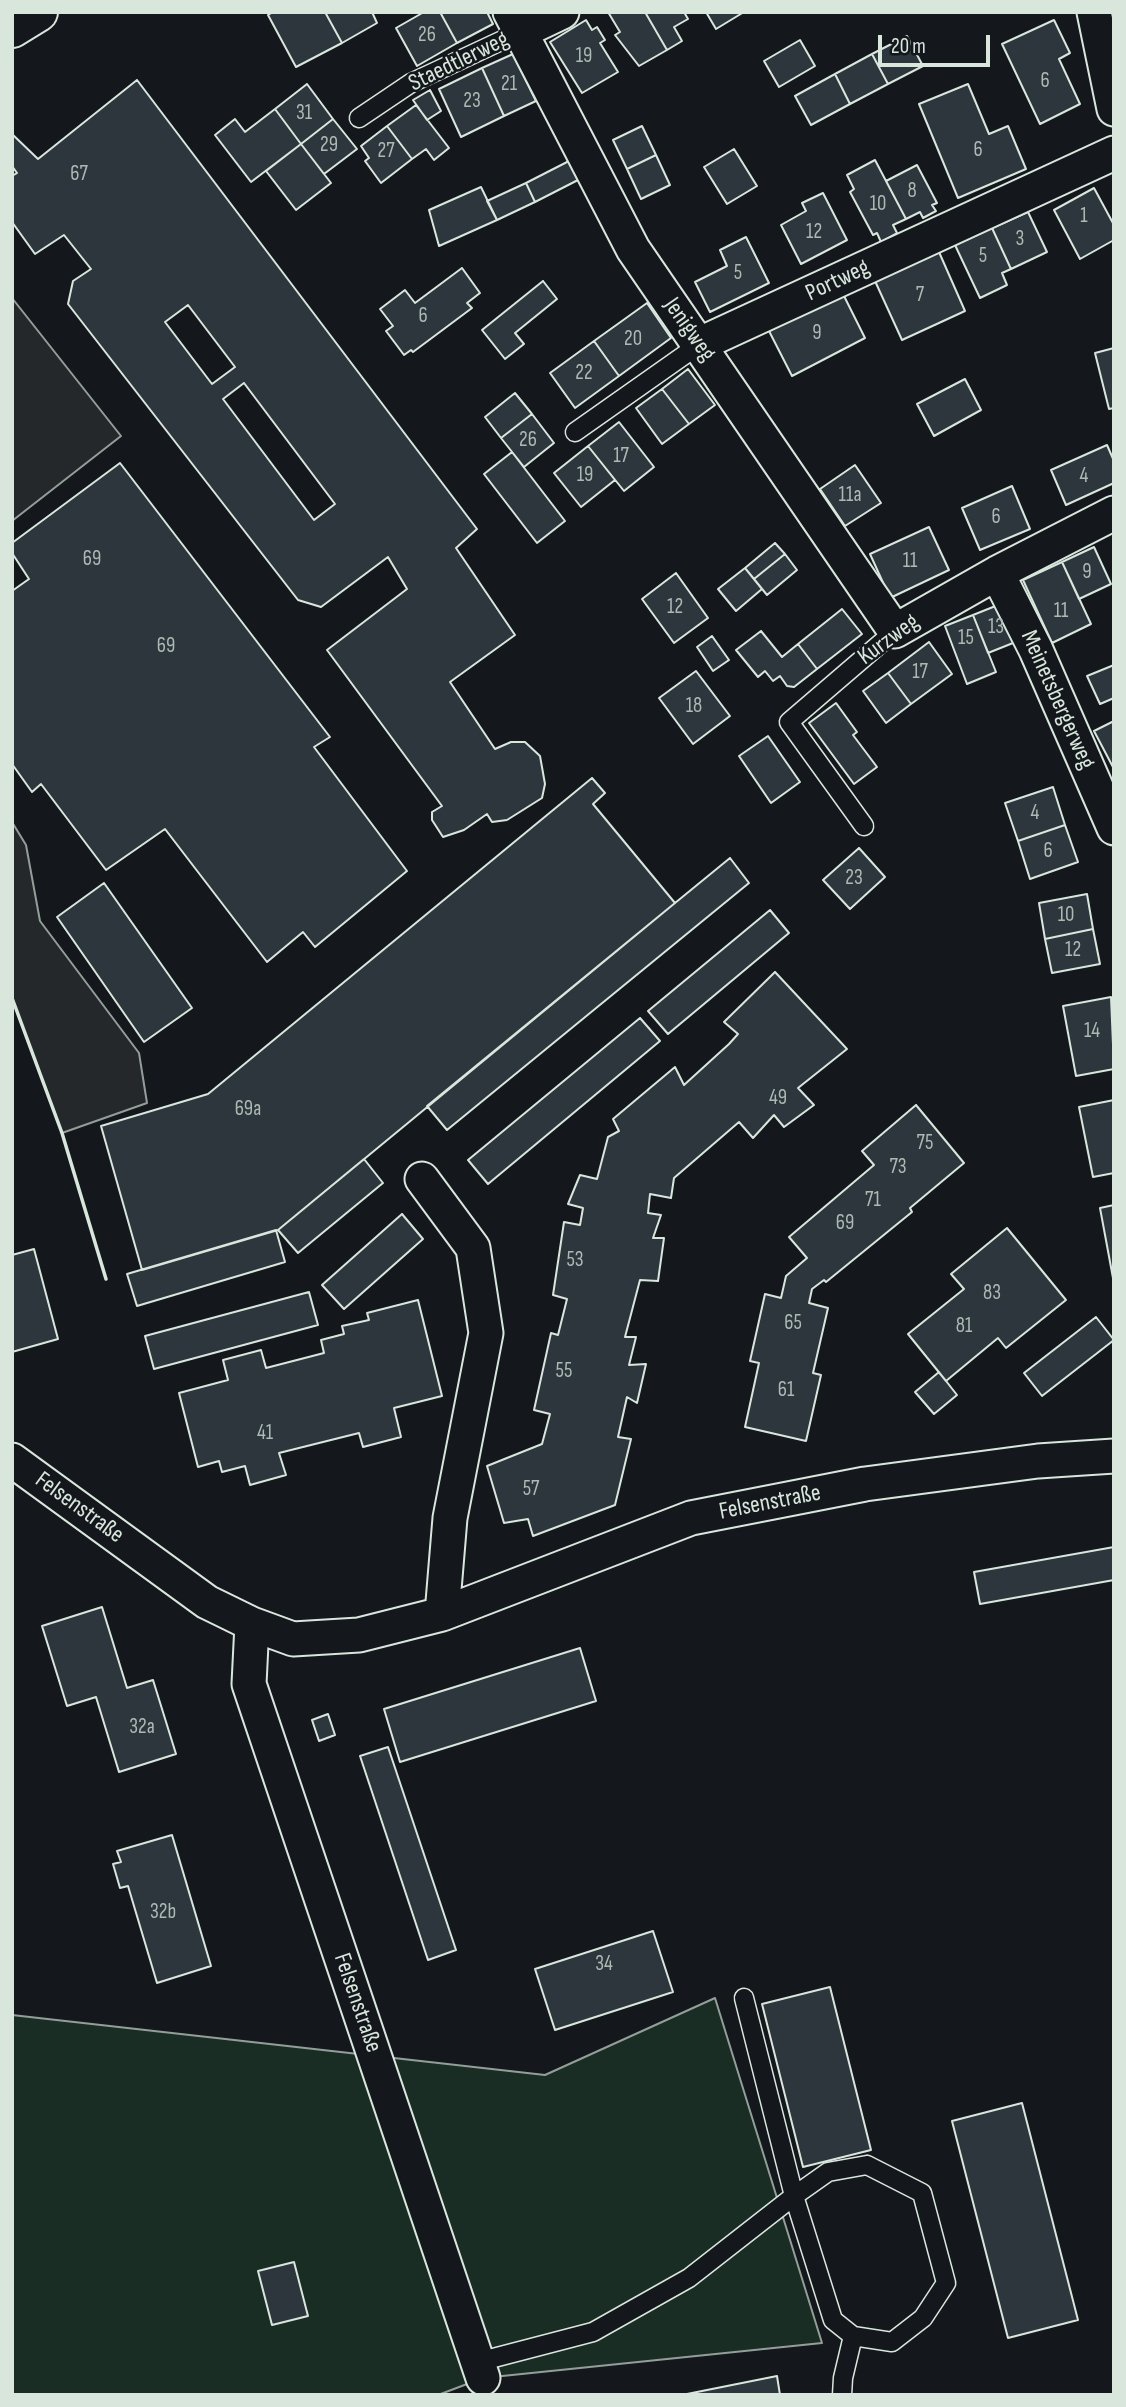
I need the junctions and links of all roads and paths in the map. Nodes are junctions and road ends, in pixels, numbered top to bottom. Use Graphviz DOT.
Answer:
graph roads {
  1 [pos="38,12"];
  2 [pos="562,12"];
  3 [pos="1094,12"];
  4 [pos="515,22"];
  5 [pos="12,27"];
  6 [pos="1114,109"];
  7 [pos="359,118"];
  8 [pos="1114,153"];
  9 [pos="700,344"];
  10 [pos="575,432"];
  11 [pos="1114,513"];
  12 [pos="997,573"];
  13 [pos="895,631"];
  14 [pos="864,826"];
  15 [pos="1114,828"];
  16 [pos="422,1179"];
  17 [pos="1114,1456"];
  18 [pos="12,1460"];
  19 [pos="442,1614"];
  20 [pos="252,1624"];
  21 [pos="744,1998"];
  22 [pos="794,2196"];
  23 [pos="853,2336"];
  24 [pos="483,2378"];
  25 [pos="842,2395"];
  1 -- 5 [label="main road"];
  2 -- 4 [label="street, Staedtlerweg"];
  3 -- 6 [label="street"];
  4 -- 7 [label="lane, Staedtlerweg"];
  4 -- 9 [label="street, Jenigweg"];
  8 -- 9 [label="street, Portweg"];
  9 -- 10 [label="lane, Portweg"];
  9 -- 13 [label="street, Jenigweg"];
  11 -- 12 [label="street, Kurzweg"];
  12 -- 13 [label="street, Kurzweg"];
  12 -- 15 [label="street, Meinetsbergerweg"];
  13 -- 14 [label="lane, Kurzweg"];
  16 -- 19 [label="street"];
  17 -- 19 [label="street, Felsenstraße"];
  18 -- 20 [label="street, Felsenstraße"];
  19 -- 20 [label="street, Felsenstraße"];
  20 -- 24 [label="street, Felsenstraße"];
  21 -- 22 [label="lane"];
  22 -- 23 [label="lane"];
  22 -- 23 [label="lane"];
  22 -- 24 [label="lane"];
  23 -- 25 [label="lane"];
}
